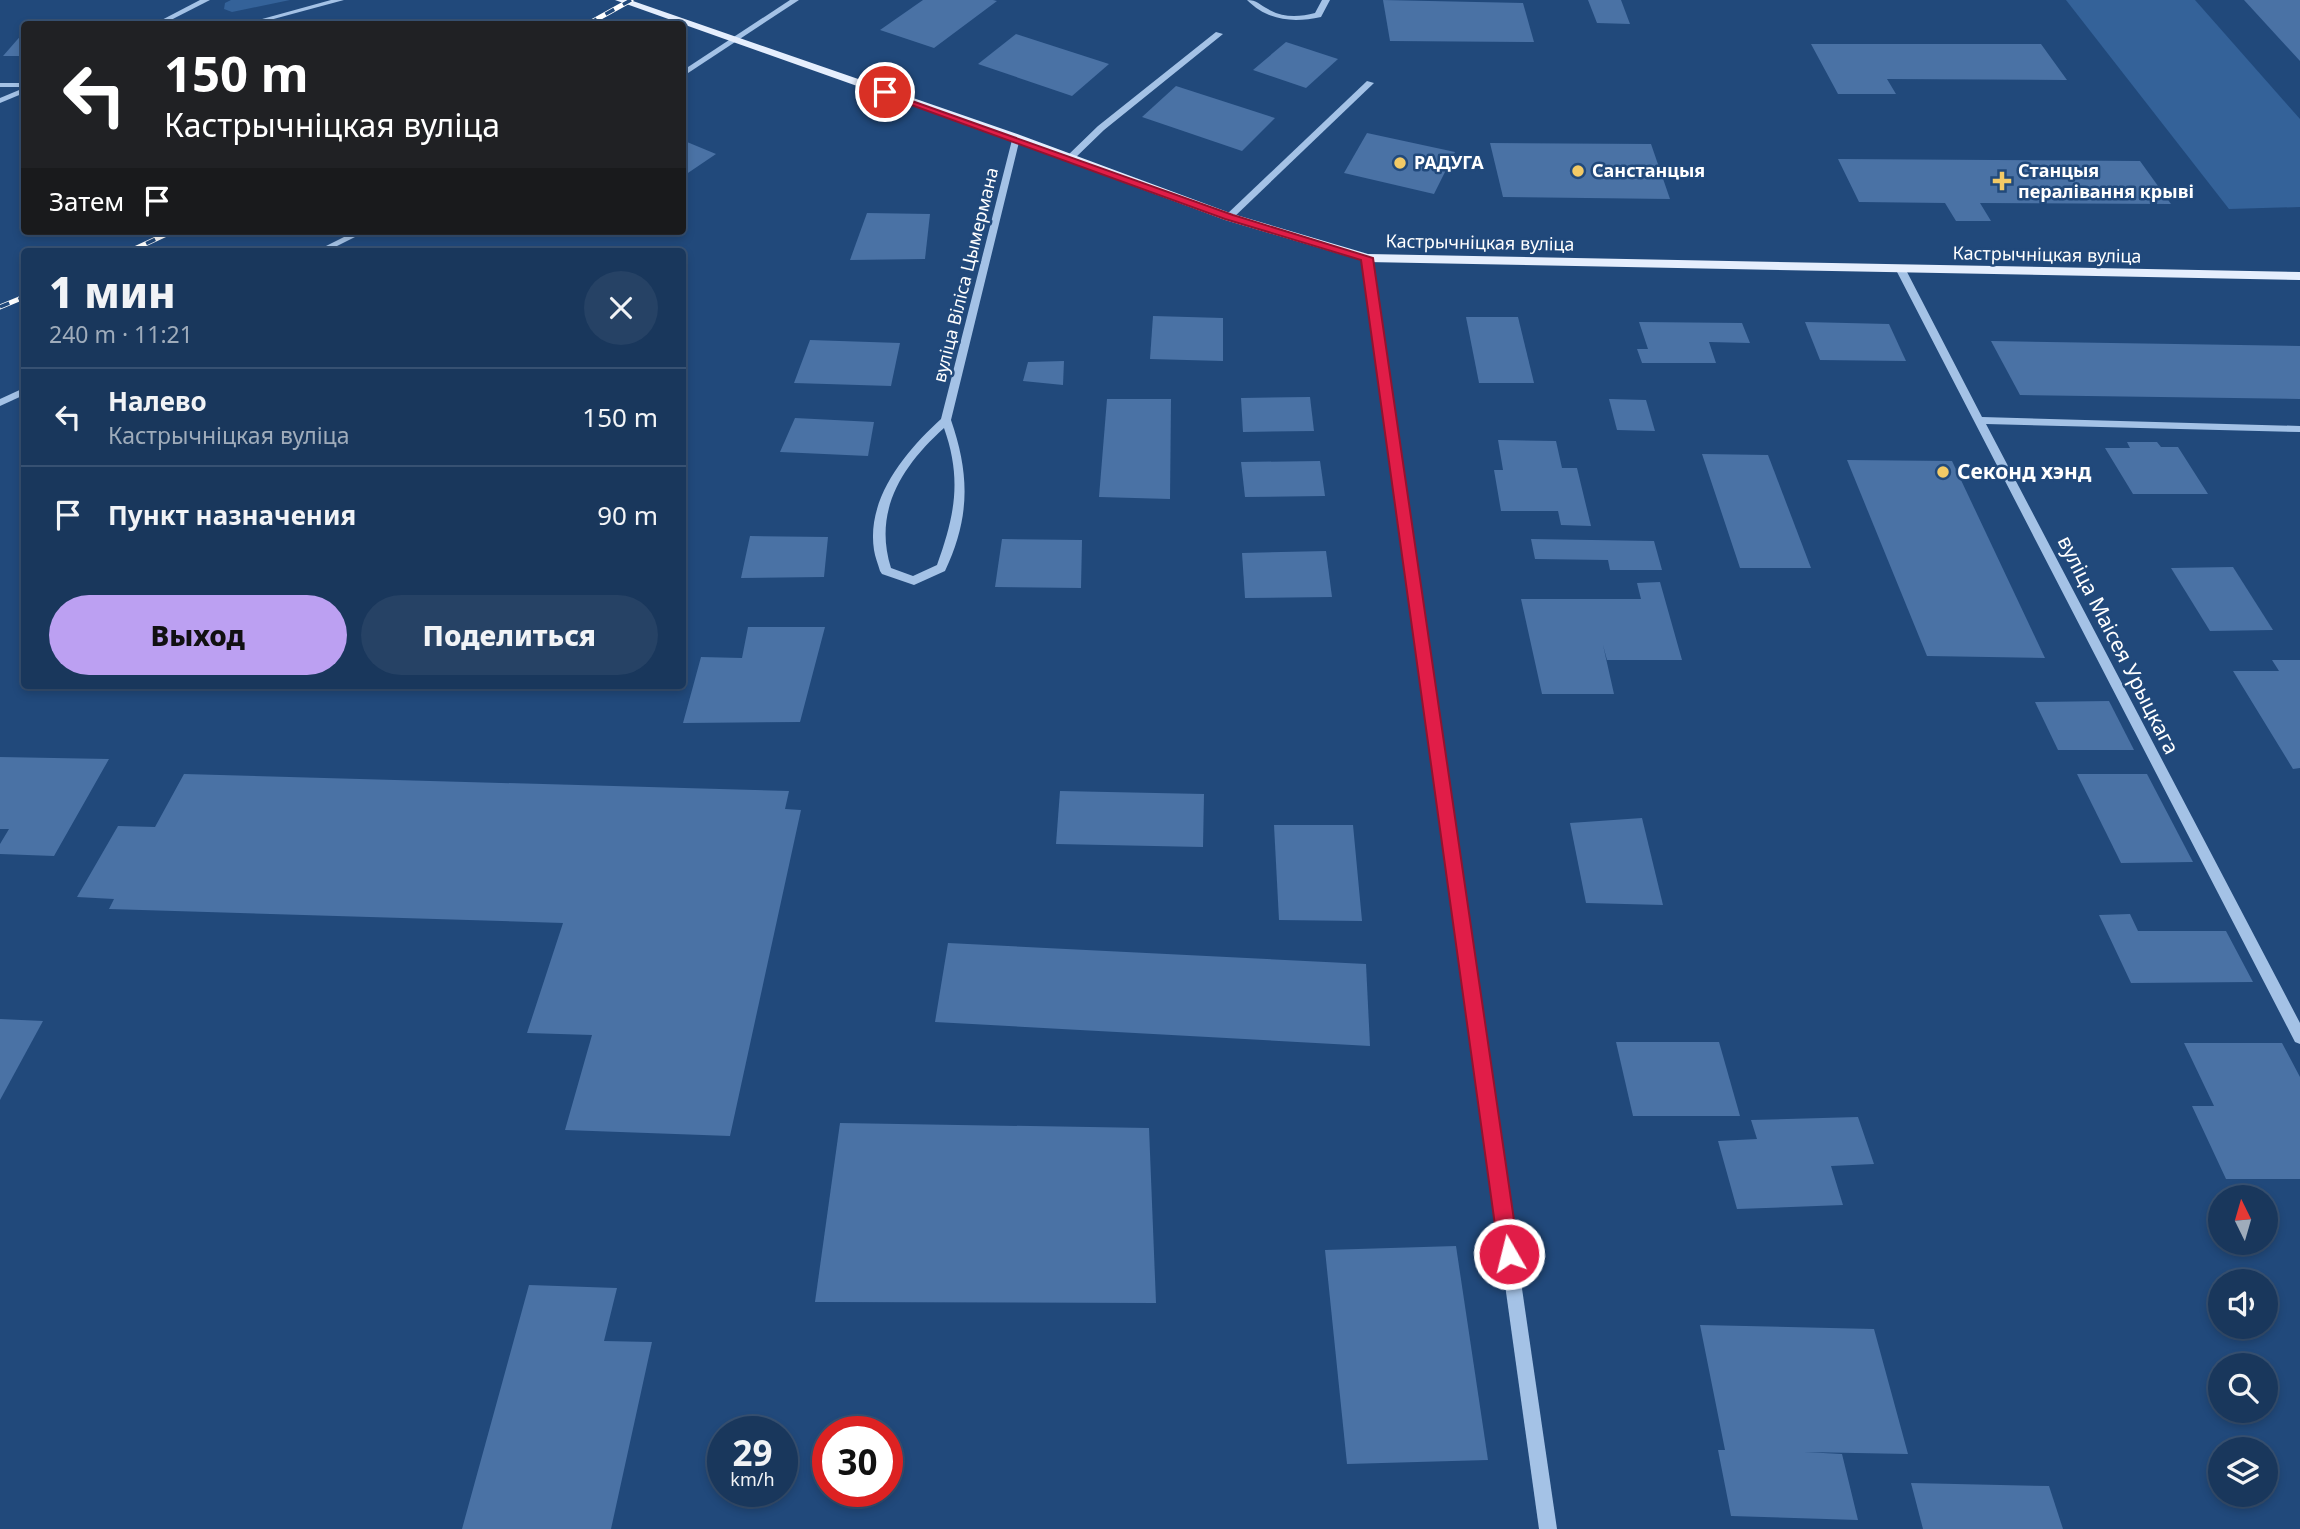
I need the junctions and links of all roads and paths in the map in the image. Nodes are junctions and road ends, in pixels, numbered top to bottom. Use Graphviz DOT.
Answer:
graph roads {
  1 [pos="206,0"];
  2 [pos="340,0"];
  3 [pos="620,0"];
  4 [pos="795,0"];
  5 [pos="1251,0"];
  6 [pos="1326,0"];
  7 [pos="164,21"];
  8 [pos="260,21"];
  9 [pos="680,21"];
  10 [pos="686,23"];
  11 [pos="1219,34"];
  12 [pos="737,41"];
  13 [pos="686,73"];
  14 [pos="1370,83"];
  15 [pos="0,85"];
  16 [pos="21,88"];
  17 [pos="21,90"];
  18 [pos="0,101"];
  19 [pos="1016,138"];
  20 [pos="1070,158"];
  21 [pos="1229,217"];
  22 [pos="354,235"];
  23 [pos="327,248"];
  24 [pos="1367,258"];
  25 [pos="1901,270"];
  26 [pos="2300,276"];
  27 [pos="21,392"];
  28 [pos="0,402"];
  29 [pos="946,420"];
  30 [pos="1979,420"];
  31 [pos="2300,429"];
  32 [pos="2300,1037"];
  33 [pos="1548,1529"];
  1 -- 7 [label="street"];
  2 -- 8 [label="street"];
  3 -- 9 [label="main road, Кастрычніцкая вуліца"];
  4 -- 12 [label="street"];
  5 -- 6 [label="street"];
  10 -- 12 [label="main road, Кастрычніцкая вуліца"];
  11 -- 20 [label="street"];
  12 -- 13 [label="street"];
  12 -- 19 [label="main road, Кастрычніцкая вуліца"];
  14 -- 21 [label="street"];
  15 -- 16 [label="street"];
  17 -- 18 [label="street"];
  19 -- 20 [label="main road, Кастрычніцкая вуліца"];
  19 -- 29 [label="street, вуліца Віліса Цымермана"];
  20 -- 21 [label="main road, Кастрычніцкая вуліца"];
  21 -- 24 [label="main road, Кастрычніцкая вуліца"];
  22 -- 23 [label="street"];
  24 -- 25 [label="main road, Кастрычніцкая вуліца"];
  24 -- 33 [label="street"];
  25 -- 26 [label="main road, Кастрычніцкая вуліца"];
  25 -- 30 [label="street, вуліца Маісея Урыцкага"];
  27 -- 28 [label="street"];
  29 -- 29 [label="street"];
  30 -- 31 [label="street"];
  30 -- 32 [label="street, вуліца Маісея Урыцкага"];
}
